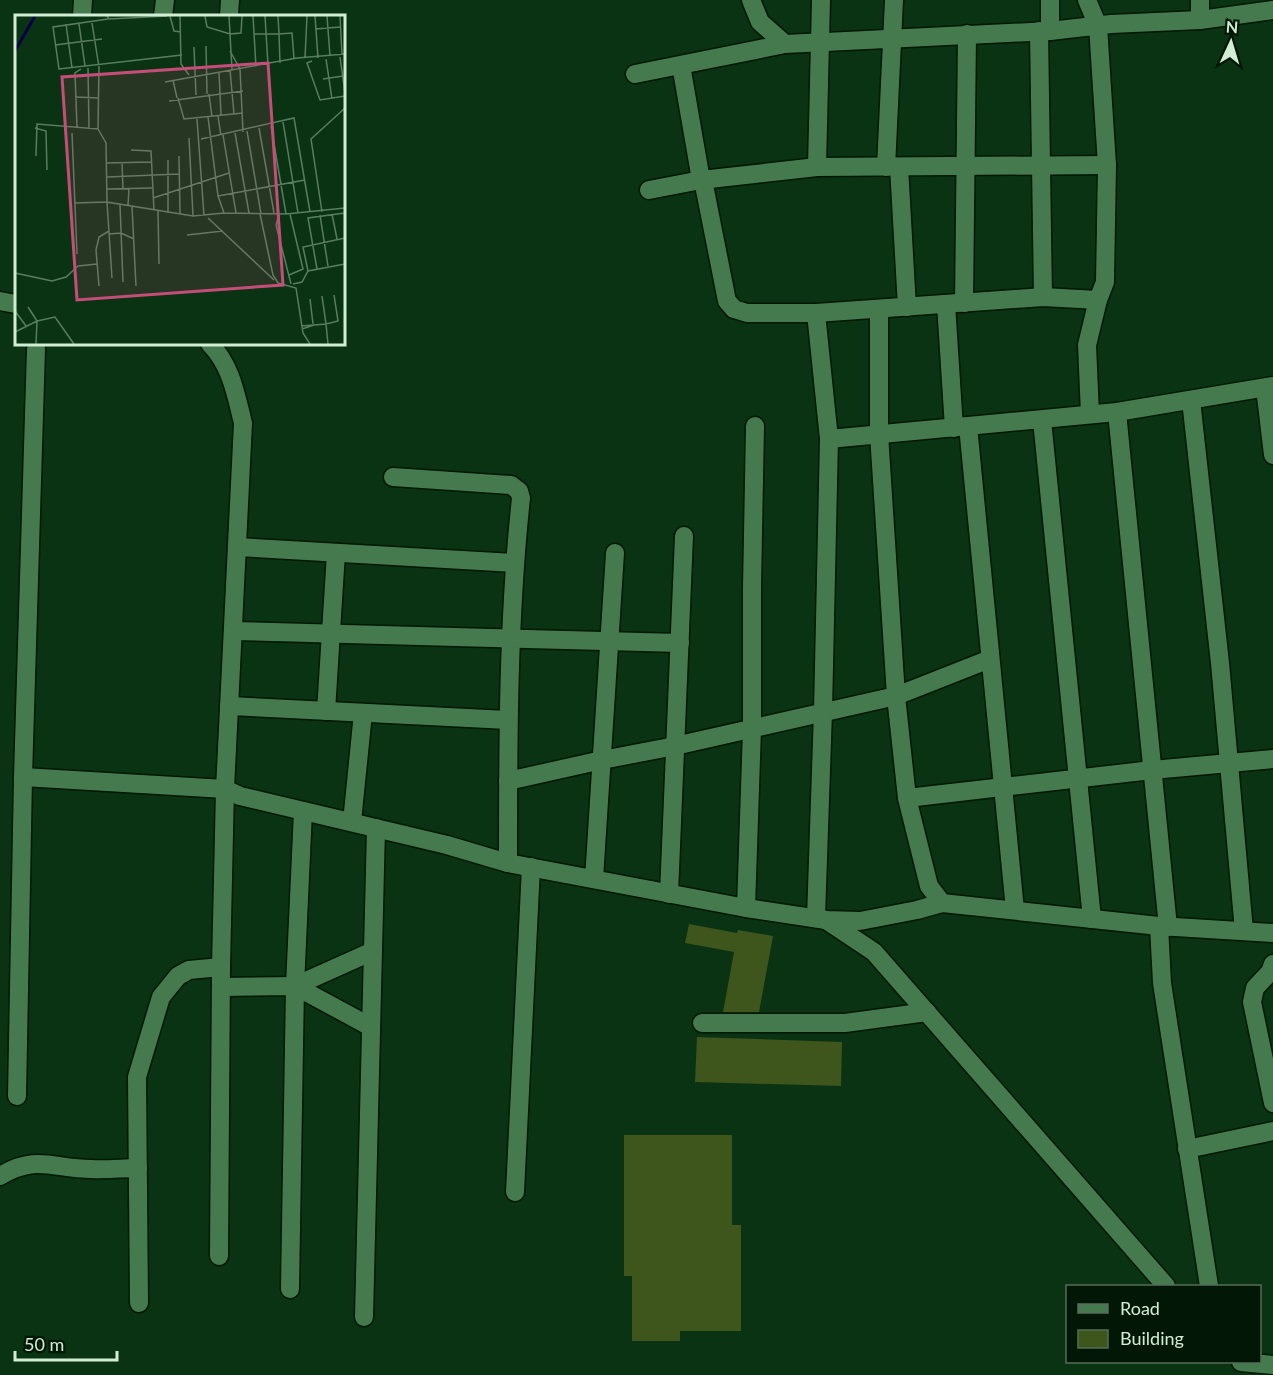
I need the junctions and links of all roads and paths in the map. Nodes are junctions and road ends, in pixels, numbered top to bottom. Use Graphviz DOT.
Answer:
graph roads {
  1 [pos="165,0"];
  2 [pos="230,0"];
  3 [pos="751,0"];
  4 [pos="821,0"];
  5 [pos="894,0"];
  6 [pos="1050,0"];
  7 [pos="1087,0"];
  8 [pos="1200,0"];
  9 [pos="1273,0"];
  10 [pos="1273,10"];
  11 [pos="164,15"];
  12 [pos="229,15"];
  13 [pos="1200,20"];
  14 [pos="1098,26"];
  15 [pos="1045,31"];
  16 [pos="967,34"];
  17 [pos="893,38"];
  18 [pos="819,42"];
  19 [pos="785,44"];
  20 [pos="681,64"];
  21 [pos="635,74"];
  22 [pos="1107,165"];
  23 [pos="818,167"];
  24 [pos="892,167"];
  25 [pos="966,167"];
  26 [pos="1040,167"];
  27 [pos="702,180"];
  28 [pos="649,190"];
  29 [pos="1042,297"];
  30 [pos="1098,300"];
  31 [pos="0,301"];
  32 [pos="955,303"];
  33 [pos="15,304"];
  34 [pos="907,307"];
  35 [pos="879,309"];
  36 [pos="816,313"];
  37 [pos="211,345"];
  38 [pos="36,349"];
  39 [pos="1269,387"];
  40 [pos="1191,400"];
  41 [pos="1117,412"];
  42 [pos="1090,414"];
  43 [pos="1042,420"];
  44 [pos="755,426"];
  45 [pos="961,427"];
  46 [pos="879,434"];
  47 [pos="829,439"];
  48 [pos="1273,455"];
  49 [pos="393,477"];
  50 [pos="684,536"];
  51 [pos="237,547"];
  52 [pos="336,553"];
  53 [pos="615,554"];
  54 [pos="514,563"];
  55 [pos="233,631"];
  56 [pos="331,635"];
  57 [pos="511,640"];
  58 [pos="609,640"];
  59 [pos="680,643"];
  60 [pos="990,659"];
  61 [pos="896,696"];
  62 [pos="229,706"];
  63 [pos="326,711"];
  64 [pos="823,711"];
  65 [pos="363,712"];
  66 [pos="508,720"];
  67 [pos="752,729"];
  68 [pos="675,746"];
  69 [pos="1273,759"];
  70 [pos="602,760"];
  71 [pos="1229,763"];
  72 [pos="1152,770"];
  73 [pos="23,777"];
  74 [pos="1078,780"];
  75 [pos="508,781"];
  76 [pos="1003,788"];
  77 [pos="225,789"];
  78 [pos="907,798"];
  79 [pos="303,811"];
  80 [pos="352,822"];
  81 [pos="376,828"];
  82 [pos="508,863"];
  83 [pos="531,867"];
  84 [pos="594,879"];
  85 [pos="669,894"];
  86 [pos="942,903"];
  87 [pos="746,908"];
  88 [pos="1015,910"];
  89 [pos="821,919"];
  90 [pos="1092,919"];
  91 [pos="1163,926"];
  92 [pos="1244,932"];
  93 [pos="1273,933"];
  94 [pos="373,951"];
  95 [pos="1273,964"];
  96 [pos="221,967"];
  97 [pos="295,986"];
  98 [pos="221,987"];
  99 [pos="927,1012"];
  100 [pos="702,1023"];
  101 [pos="371,1027"];
  102 [pos="17,1096"];
  103 [pos="1273,1103"];
  104 [pos="1273,1131"];
  105 [pos="1187,1149"];
  106 [pos="138,1168"];
  107 [pos="0,1176"];
  108 [pos="515,1192"];
  109 [pos="219,1256"];
  110 [pos="1164,1285"];
  111 [pos="1209,1285"];
  112 [pos="290,1289"];
  113 [pos="139,1303"];
  114 [pos="364,1317"];
  115 [pos="1252,1363"];
  116 [pos="1273,1365"];
  1 -- 11 [label="street"];
  2 -- 12 [label="street"];
  3 -- 19 [label="street"];
  4 -- 18 [label="street"];
  5 -- 17 [label="street"];
  6 -- 15 [label="street"];
  7 -- 14 [label="street"];
  8 -- 13 [label="street"];
  9 -- 10 [label="street"];
  10 -- 13 [label="street"];
  13 -- 14 [label="street"];
  14 -- 15 [label="street"];
  14 -- 22 [label="street"];
  15 -- 16 [label="street"];
  15 -- 26 [label="street"];
  16 -- 17 [label="street"];
  16 -- 25 [label="street"];
  17 -- 18 [label="street"];
  17 -- 24 [label="street"];
  18 -- 19 [label="street"];
  18 -- 23 [label="street"];
  19 -- 20 [label="street"];
  20 -- 21 [label="street"];
  20 -- 27 [label="street"];
  22 -- 26 [label="street"];
  22 -- 30 [label="street"];
  23 -- 24 [label="street"];
  23 -- 27 [label="street"];
  24 -- 25 [label="street"];
  24 -- 34 [label="street"];
  25 -- 26 [label="street"];
  25 -- 32 [label="street"];
  26 -- 29 [label="street"];
  27 -- 28 [label="street"];
  27 -- 36 [label="street"];
  29 -- 30 [label="street"];
  29 -- 32 [label="street"];
  30 -- 42 [label="street"];
  31 -- 33 [label="street"];
  32 -- 34 [label="street"];
  32 -- 45 [label="street"];
  34 -- 35 [label="street"];
  35 -- 36 [label="street"];
  35 -- 46 [label="street"];
  36 -- 47 [label="street"];
  37 -- 51 [label="street"];
  38 -- 73 [label="street"];
  39 -- 40 [label="street"];
  39 -- 48 [label="street"];
  40 -- 41 [label="street"];
  40 -- 71 [label="street"];
  41 -- 42 [label="street"];
  41 -- 72 [label="street"];
  42 -- 43 [label="street"];
  43 -- 45 [label="street"];
  43 -- 74 [label="street"];
  44 -- 67 [label="street"];
  45 -- 46 [label="street"];
  45 -- 60 [label="street"];
  46 -- 47 [label="street"];
  46 -- 61 [label="street"];
  47 -- 64 [label="street"];
  49 -- 54 [label="street"];
  50 -- 59 [label="street"];
  51 -- 52 [label="street"];
  51 -- 55 [label="street"];
  52 -- 54 [label="street"];
  52 -- 56 [label="street"];
  53 -- 58 [label="street"];
  54 -- 57 [label="street"];
  55 -- 56 [label="street"];
  55 -- 62 [label="street"];
  56 -- 57 [label="street"];
  56 -- 63 [label="street"];
  57 -- 58 [label="street"];
  57 -- 66 [label="street"];
  58 -- 59 [label="street"];
  58 -- 70 [label="street"];
  59 -- 68 [label="street"];
  60 -- 61 [label="street"];
  60 -- 76 [label="street"];
  61 -- 64 [label="street"];
  61 -- 78 [label="street"];
  62 -- 63 [label="street"];
  62 -- 77 [label="street"];
  63 -- 65 [label="street"];
  64 -- 67 [label="street"];
  64 -- 89 [label="street"];
  65 -- 66 [label="street"];
  65 -- 80 [label="street"];
  66 -- 75 [label="street"];
  67 -- 68 [label="street"];
  67 -- 87 [label="street"];
  68 -- 70 [label="street"];
  68 -- 85 [label="street"];
  69 -- 71 [label="street"];
  70 -- 75 [label="street"];
  70 -- 84 [label="street"];
  71 -- 72 [label="street"];
  71 -- 92 [label="street"];
  72 -- 74 [label="street"];
  72 -- 91 [label="street"];
  73 -- 77 [label="street"];
  73 -- 102 [label="street"];
  74 -- 76 [label="street"];
  74 -- 90 [label="street"];
  75 -- 82 [label="street"];
  76 -- 78 [label="street"];
  76 -- 88 [label="street"];
  77 -- 79 [label="street"];
  77 -- 96 [label="street"];
  78 -- 86 [label="street"];
  79 -- 80 [label="street"];
  79 -- 97 [label="street"];
  80 -- 81 [label="street"];
  81 -- 82 [label="street"];
  81 -- 94 [label="street"];
  82 -- 83 [label="street"];
  83 -- 84 [label="street"];
  83 -- 108 [label="street"];
  84 -- 85 [label="street"];
  85 -- 87 [label="street"];
  86 -- 88 [label="street"];
  86 -- 89 [label="street"];
  87 -- 89 [label="street"];
  88 -- 90 [label="street"];
  89 -- 99 [label="street"];
  90 -- 91 [label="street"];
  91 -- 92 [label="street"];
  91 -- 105 [label="street"];
  92 -- 93 [label="street"];
  94 -- 97 [label="street"];
  94 -- 101 [label="street"];
  95 -- 103 [label="street"];
  96 -- 98 [label="street"];
  96 -- 106 [label="street"];
  97 -- 98 [label="street"];
  97 -- 101 [label="street"];
  97 -- 112 [label="street"];
  98 -- 109 [label="street"];
  99 -- 100 [label="street"];
  99 -- 110 [label="street"];
  101 -- 114 [label="street"];
  104 -- 105 [label="street"];
  105 -- 111 [label="street"];
  106 -- 107 [label="street"];
  106 -- 113 [label="street"];
  115 -- 116 [label="street"];
}
